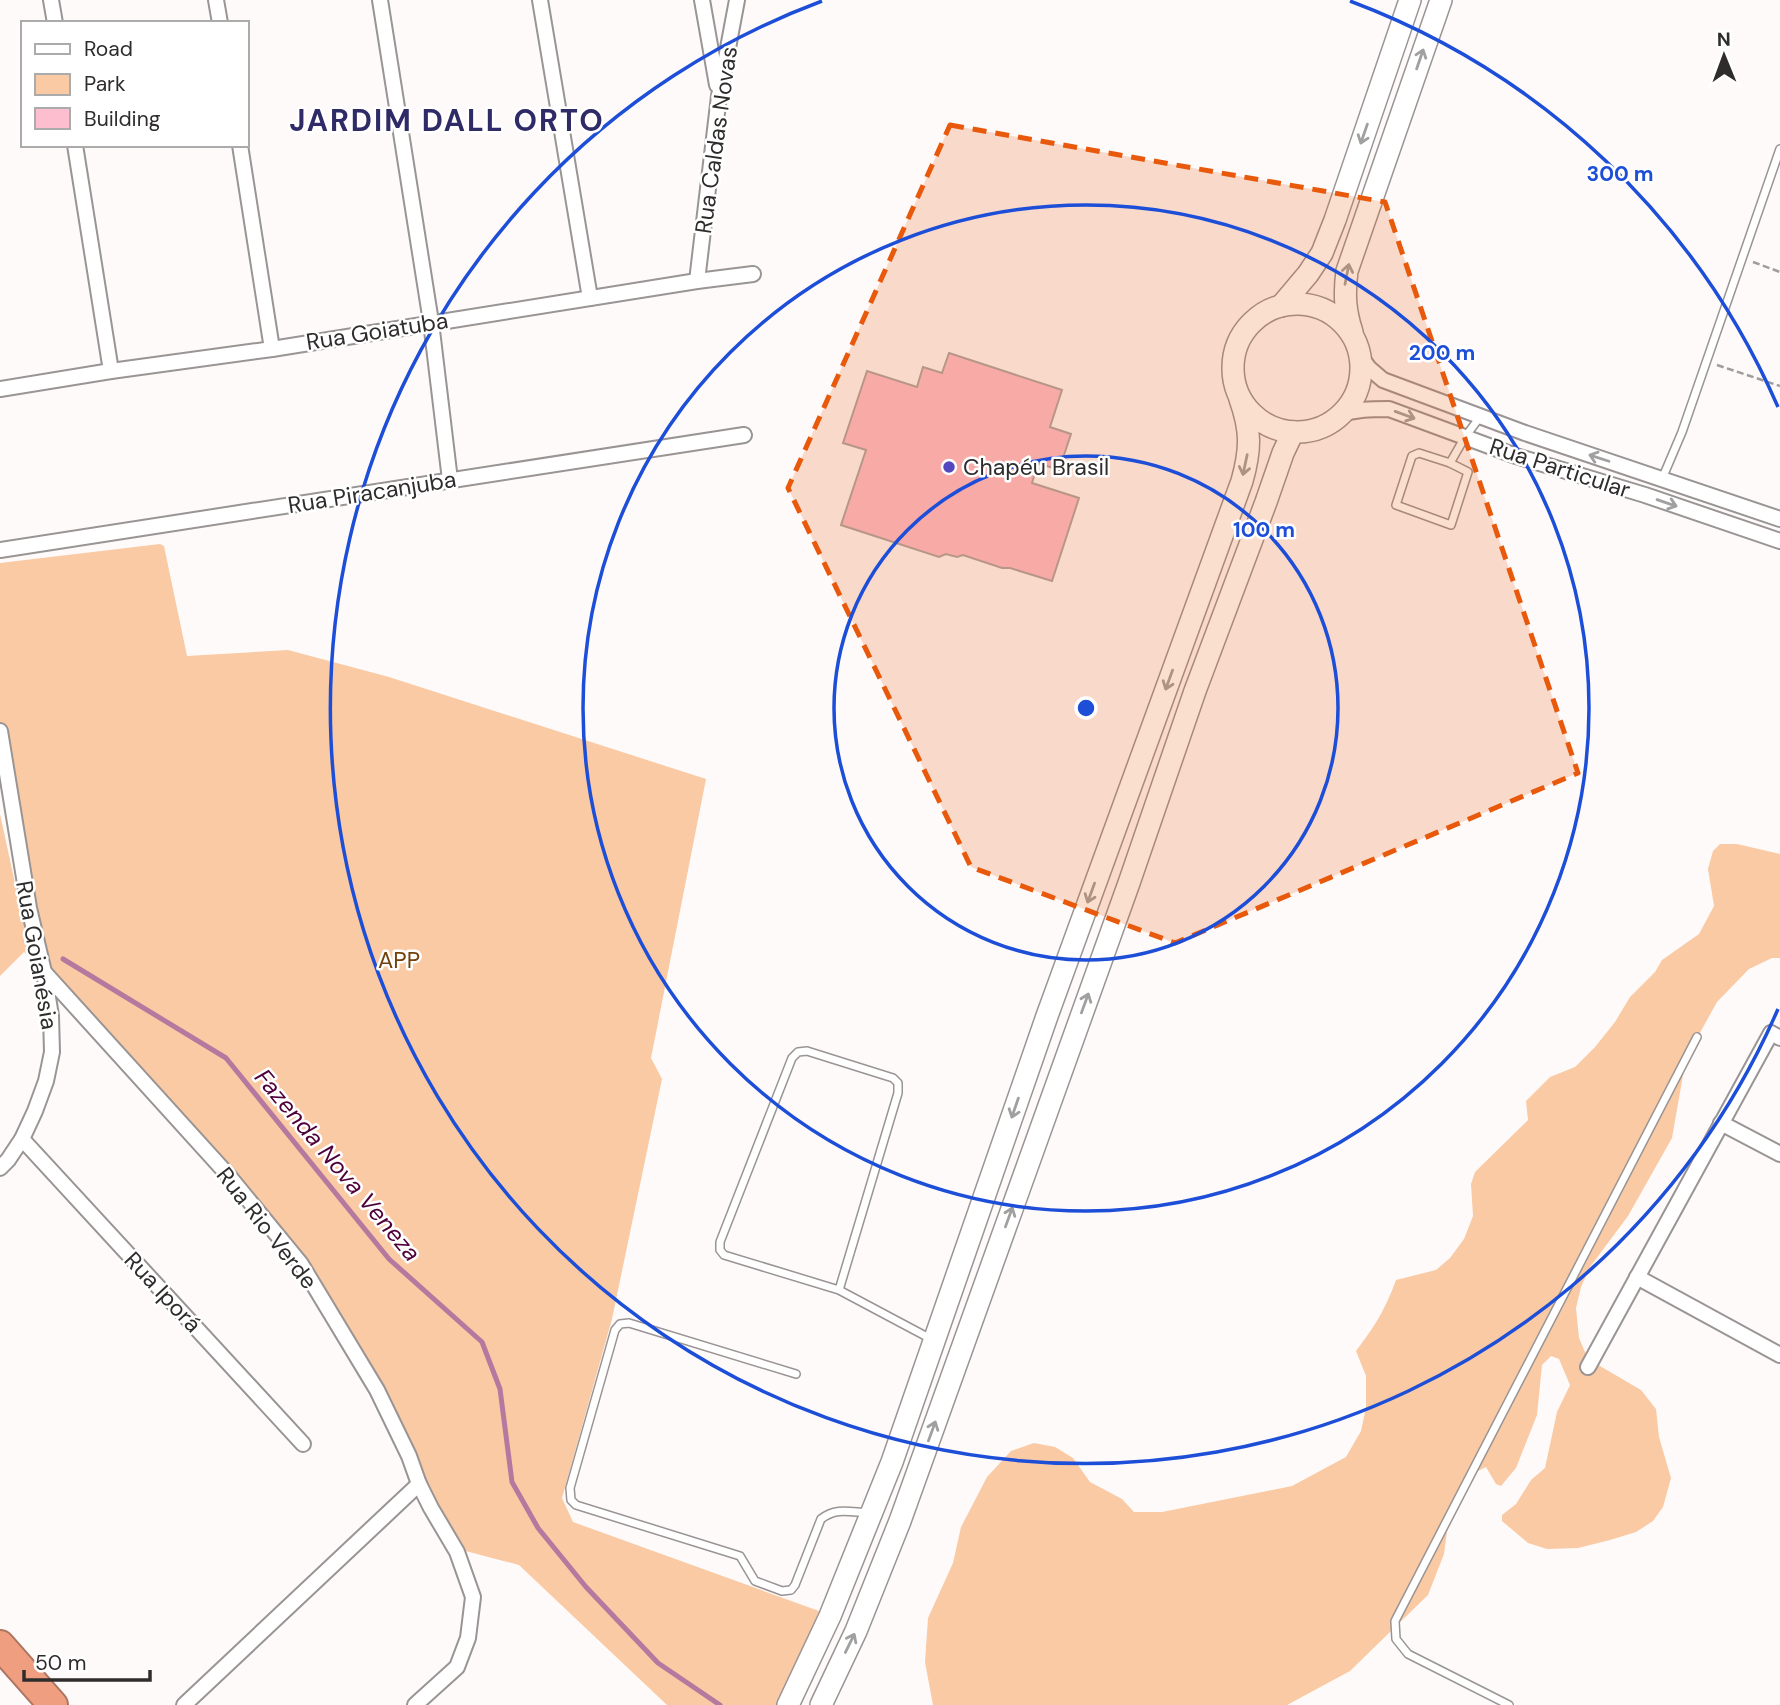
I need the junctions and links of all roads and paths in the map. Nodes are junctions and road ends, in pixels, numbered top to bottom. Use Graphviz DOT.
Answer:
graph roads {
  1 [pos="51,0"];
  2 [pos="216,0"];
  3 [pos="380,0"];
  4 [pos="540,0"];
  5 [pos="702,0"];
  6 [pos="737,0"];
  7 [pos="1410,0"];
  8 [pos="1441,0"];
  9 [pos="55,21"];
  10 [pos="220,21"];
  11 [pos="719,96"];
  12 [pos="75,147"];
  13 [pos="240,147"];
  14 [pos="1780,149"];
  15 [pos="1743,259"];
  16 [pos="1780,272"];
  17 [pos="753,274"];
  18 [pos="696,281"];
  19 [pos="590,298"];
  20 [pos="1281,306"];
  21 [pos="431,322"];
  22 [pos="272,349"];
  23 [pos="1358,349"];
  24 [pos="1707,362"];
  25 [pos="111,371"];
  26 [pos="1780,386"];
  27 [pos="0,389"];
  28 [pos="1240,399"];
  29 [pos="1339,415"];
  30 [pos="1481,416"];
  31 [pos="1293,432"];
  32 [pos="1525,433"];
  33 [pos="744,435"];
  34 [pos="1465,437"];
  35 [pos="1516,456"];
  36 [pos="1450,463"];
  37 [pos="1662,479"];
  38 [pos="450,480"];
  39 [pos="1780,519"];
  40 [pos="1780,541"];
  41 [pos="0,550"];
  42 [pos="0,731"];
  43 [pos="44,972"];
  44 [pos="1697,1037"];
  45 [pos="1780,1038"];
  46 [pos="1721,1123"];
  47 [pos="22,1139"];
  48 [pos="1780,1154"];
  49 [pos="0,1168"];
  50 [pos="1637,1277"];
  51 [pos="839,1290"];
  52 [pos="934,1340"];
  53 [pos="1780,1354"];
  54 [pos="1588,1367"];
  55 [pos="796,1374"];
  56 [pos="303,1444"];
  57 [pos="419,1484"];
  58 [pos="872,1513"];
  59 [pos="0,1645"];
  60 [pos="53,1705"];
  61 [pos="184,1705"];
  62 [pos="415,1705"];
  63 [pos="788,1705"];
  64 [pos="821,1705"];
  65 [pos="1509,1705"];
  1 -- 9 [label="street"];
  2 -- 10 [label="street"];
  3 -- 21 [label="street"];
  4 -- 19 [label="street"];
  5 -- 11 [label="street"];
  6 -- 11 [label="street, Rua Caldas Novas"];
  7 -- 20 [label="street, one-way"];
  23 -- 8 [label="street, one-way"];
  11 -- 18 [label="street, Rua Caldas Novas"];
  12 -- 25 [label="street"];
  13 -- 22 [label="street"];
  14 -- 15 [label="lane"];
  15 -- 16 [label="path"];
  15 -- 24 [label="lane"];
  17 -- 18 [label="street, Rua Goiatuba"];
  18 -- 19 [label="street, Rua Goiatuba"];
  19 -- 21 [label="street, Rua Goiatuba"];
  20 -- 23 [label="street"];
  20 -- 28 [label="street"];
  21 -- 22 [label="street, Rua Goiatuba"];
  21 -- 38 [label="street"];
  22 -- 25 [label="street, Rua Goiatuba"];
  23 -- 29 [label="street"];
  23 -- 30 [label="street, Rua Particular"];
  24 -- 26 [label="path"];
  24 -- 37 [label="lane"];
  25 -- 27 [label="street, Rua Goiatuba"];
  28 -- 31 [label="street"];
  28 -- 52 [label="street, one-way"];
  29 -- 31 [label="street"];
  29 -- 34 [label="street, Rua Particular, one-way"];
  30 -- 32 [label="street, Rua Particular"];
  30 -- 34 [label="lane"];
  64 -- 31 [label="street, one-way"];
  32 -- 35 [label="street"];
  37 -- 32 [label="street, Rua Particular, one-way"];
  33 -- 38 [label="street, Rua Piracanjuba"];
  34 -- 35 [label="street, Rua Particular"];
  34 -- 36 [label="lane"];
  35 -- 40 [label="street, Rua Particular, one-way"];
  36 -- 36 [label="lane"];
  37 -- 39 [label="street, Rua Particular"];
  38 -- 41 [label="street, Rua Piracanjuba"];
  42 -- 43 [label="street, Rua Goianésia"];
  43 -- 47 [label="street, Rua Goianésia"];
  43 -- 57 [label="street, Rua Rio Verde"];
  44 -- 65 [label="lane"];
  45 -- 46 [label="street"];
  46 -- 48 [label="street"];
  46 -- 50 [label="street"];
  47 -- 49 [label="street, Rua Goianésia"];
  47 -- 56 [label="street, Rua Iporá"];
  50 -- 53 [label="street"];
  50 -- 54 [label="street"];
  51 -- 51 [label="lane"];
  51 -- 52 [label="lane"];
  52 -- 58 [label="street"];
  55 -- 58 [label="lane"];
  57 -- 61 [label="street"];
  57 -- 62 [label="street, Rua Rio Verde"];
  58 -- 63 [label="street"];
  59 -- 60 [label="highway"];
}
